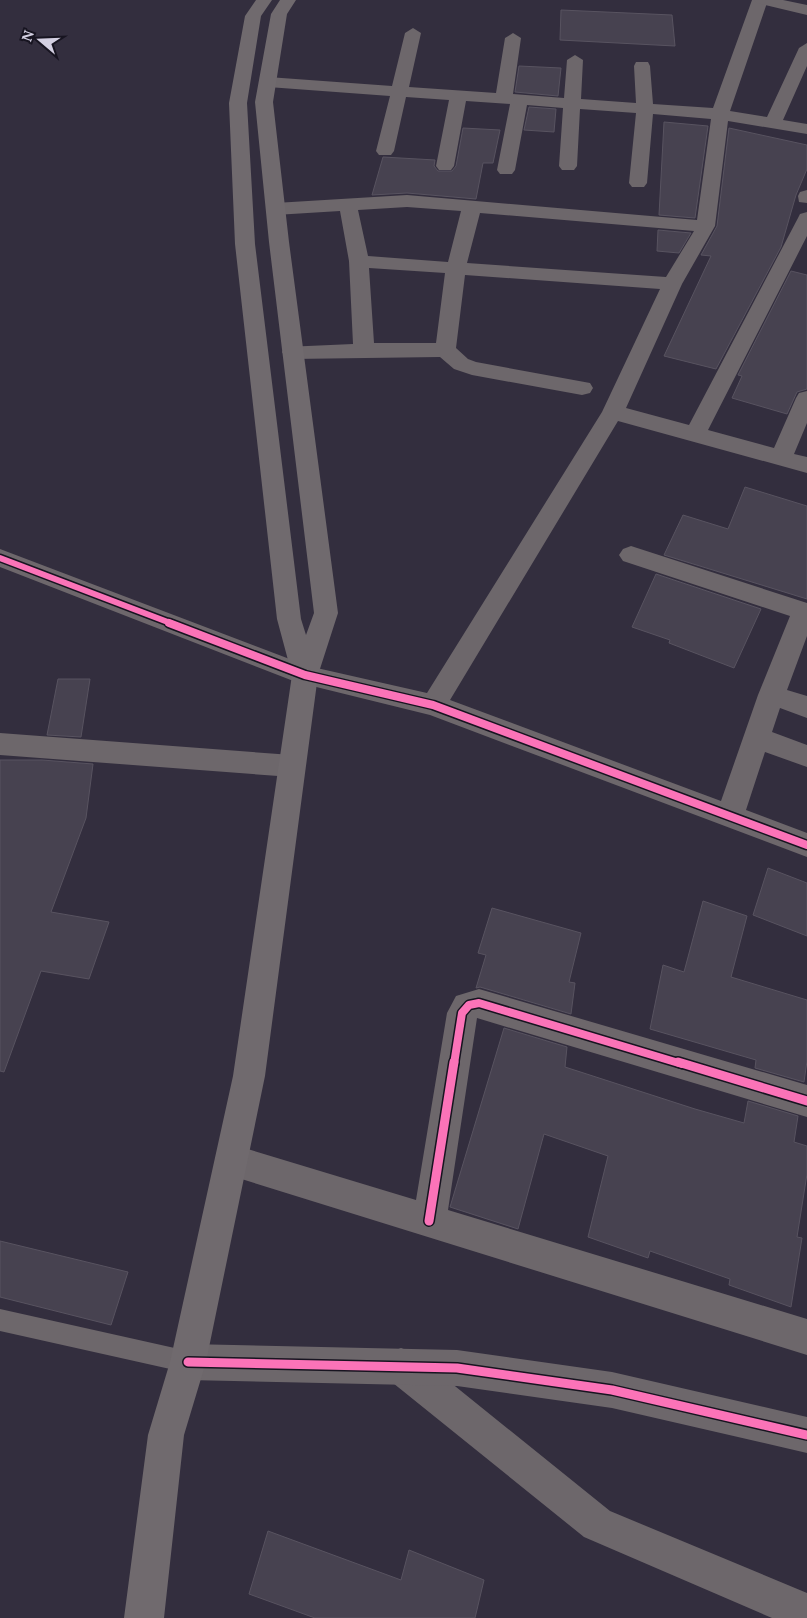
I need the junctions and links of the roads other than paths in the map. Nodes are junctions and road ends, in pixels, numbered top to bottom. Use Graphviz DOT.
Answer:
graph roads {
  1 [pos="264,0"];
  2 [pos="288,0"];
  3 [pos="761,0"];
  4 [pos="807,10"];
  5 [pos="413,33"];
  6 [pos="512,38"];
  7 [pos="807,48"];
  8 [pos="575,60"];
  9 [pos="642,66"];
  10 [pos="268,82"];
  11 [pos="399,92"];
  12 [pos="458,96"];
  13 [pos="511,100"];
  14 [pos="572,104"];
  15 [pos="645,110"];
  16 [pos="720,114"];
  17 [pos="773,123"];
  18 [pos="807,129"];
  19 [pos="385,151"];
  20 [pos="444,166"];
  21 [pos="568,166"];
  22 [pos="506,170"];
  23 [pos="638,183"];
  24 [pos="348,204"];
  25 [pos="807,204"];
  26 [pos="472,206"];
  27 [pos="275,208"];
  28 [pos="706,226"];
  29 [pos="359,261"];
  30 [pos="456,267"];
  31 [pos="672,284"];
  32 [pos="364,350"];
  33 [pos="445,350"];
  34 [pos="292,352"];
  35 [pos="582,388"];
  36 [pos="807,398"];
  37 [pos="613,412"];
  38 [pos="695,434"];
  39 [pos="782,457"];
  40 [pos="807,465"];
  41 [pos="631,555"];
  42 [pos="0,558"];
  43 [pos="806,612"];
  44 [pos="305,676"];
  45 [pos="772,695"];
  46 [pos="433,704"];
  47 [pos="807,707"];
  48 [pos="756,738"];
  49 [pos="0,744"];
  50 [pos="807,756"];
  51 [pos="292,766"];
  52 [pos="730,816"];
  53 [pos="807,844"];
  54 [pos="807,1101"];
  55 [pos="231,1160"];
  56 [pos="429,1221"];
  57 [pos="0,1320"];
  58 [pos="807,1336"];
  59 [pos="188,1362"];
  60 [pos="401,1366"];
  61 [pos="807,1435"];
  62 [pos="807,1613"];
  63 [pos="144,1618"];
  1 -- 44 [label="main road"];
  2 -- 10 [label="main road"];
  3 -- 4 [label="street"];
  3 -- 16 [label="street"];
  5 -- 11 [label="street"];
  6 -- 13 [label="street"];
  7 -- 17 [label="street"];
  8 -- 14 [label="street"];
  9 -- 15 [label="street"];
  10 -- 11 [label="street"];
  10 -- 27 [label="main road"];
  11 -- 12 [label="street"];
  11 -- 19 [label="street"];
  12 -- 13 [label="street"];
  12 -- 20 [label="street"];
  13 -- 14 [label="street"];
  13 -- 22 [label="street"];
  14 -- 15 [label="street"];
  14 -- 21 [label="street"];
  15 -- 16 [label="street"];
  15 -- 23 [label="street"];
  16 -- 17 [label="street"];
  16 -- 28 [label="street"];
  17 -- 18 [label="street"];
  24 -- 26 [label="street"];
  24 -- 27 [label="street"];
  24 -- 29 [label="street"];
  25 -- 38 [label="street"];
  26 -- 28 [label="street"];
  26 -- 30 [label="street"];
  27 -- 34 [label="main road"];
  28 -- 31 [label="street"];
  29 -- 30 [label="street"];
  29 -- 32 [label="street"];
  30 -- 31 [label="street"];
  30 -- 33 [label="street"];
  31 -- 37 [label="street"];
  32 -- 33 [label="street"];
  32 -- 34 [label="street"];
  33 -- 35 [label="street"];
  34 -- 44 [label="main road"];
  36 -- 39 [label="street"];
  37 -- 38 [label="street"];
  37 -- 46 [label="street"];
  38 -- 39 [label="street"];
  39 -- 40 [label="street"];
  41 -- 43 [label="street"];
  42 -- 44 [label="street"];
  43 -- 45 [label="street"];
  44 -- 46 [label="street"];
  44 -- 51 [label="main road"];
  45 -- 47 [label="street"];
  45 -- 48 [label="street"];
  46 -- 52 [label="street"];
  48 -- 50 [label="street"];
  48 -- 52 [label="street"];
  49 -- 51 [label="street"];
  51 -- 55 [label="main road"];
  52 -- 53 [label="street"];
  54 -- 56 [label="street"];
  55 -- 56 [label="street"];
  55 -- 59 [label="main road"];
  56 -- 58 [label="street"];
  57 -- 59 [label="lane"];
  59 -- 60 [label="street"];
  59 -- 63 [label="main road"];
  60 -- 61 [label="street"];
  60 -- 62 [label="street"];
}
